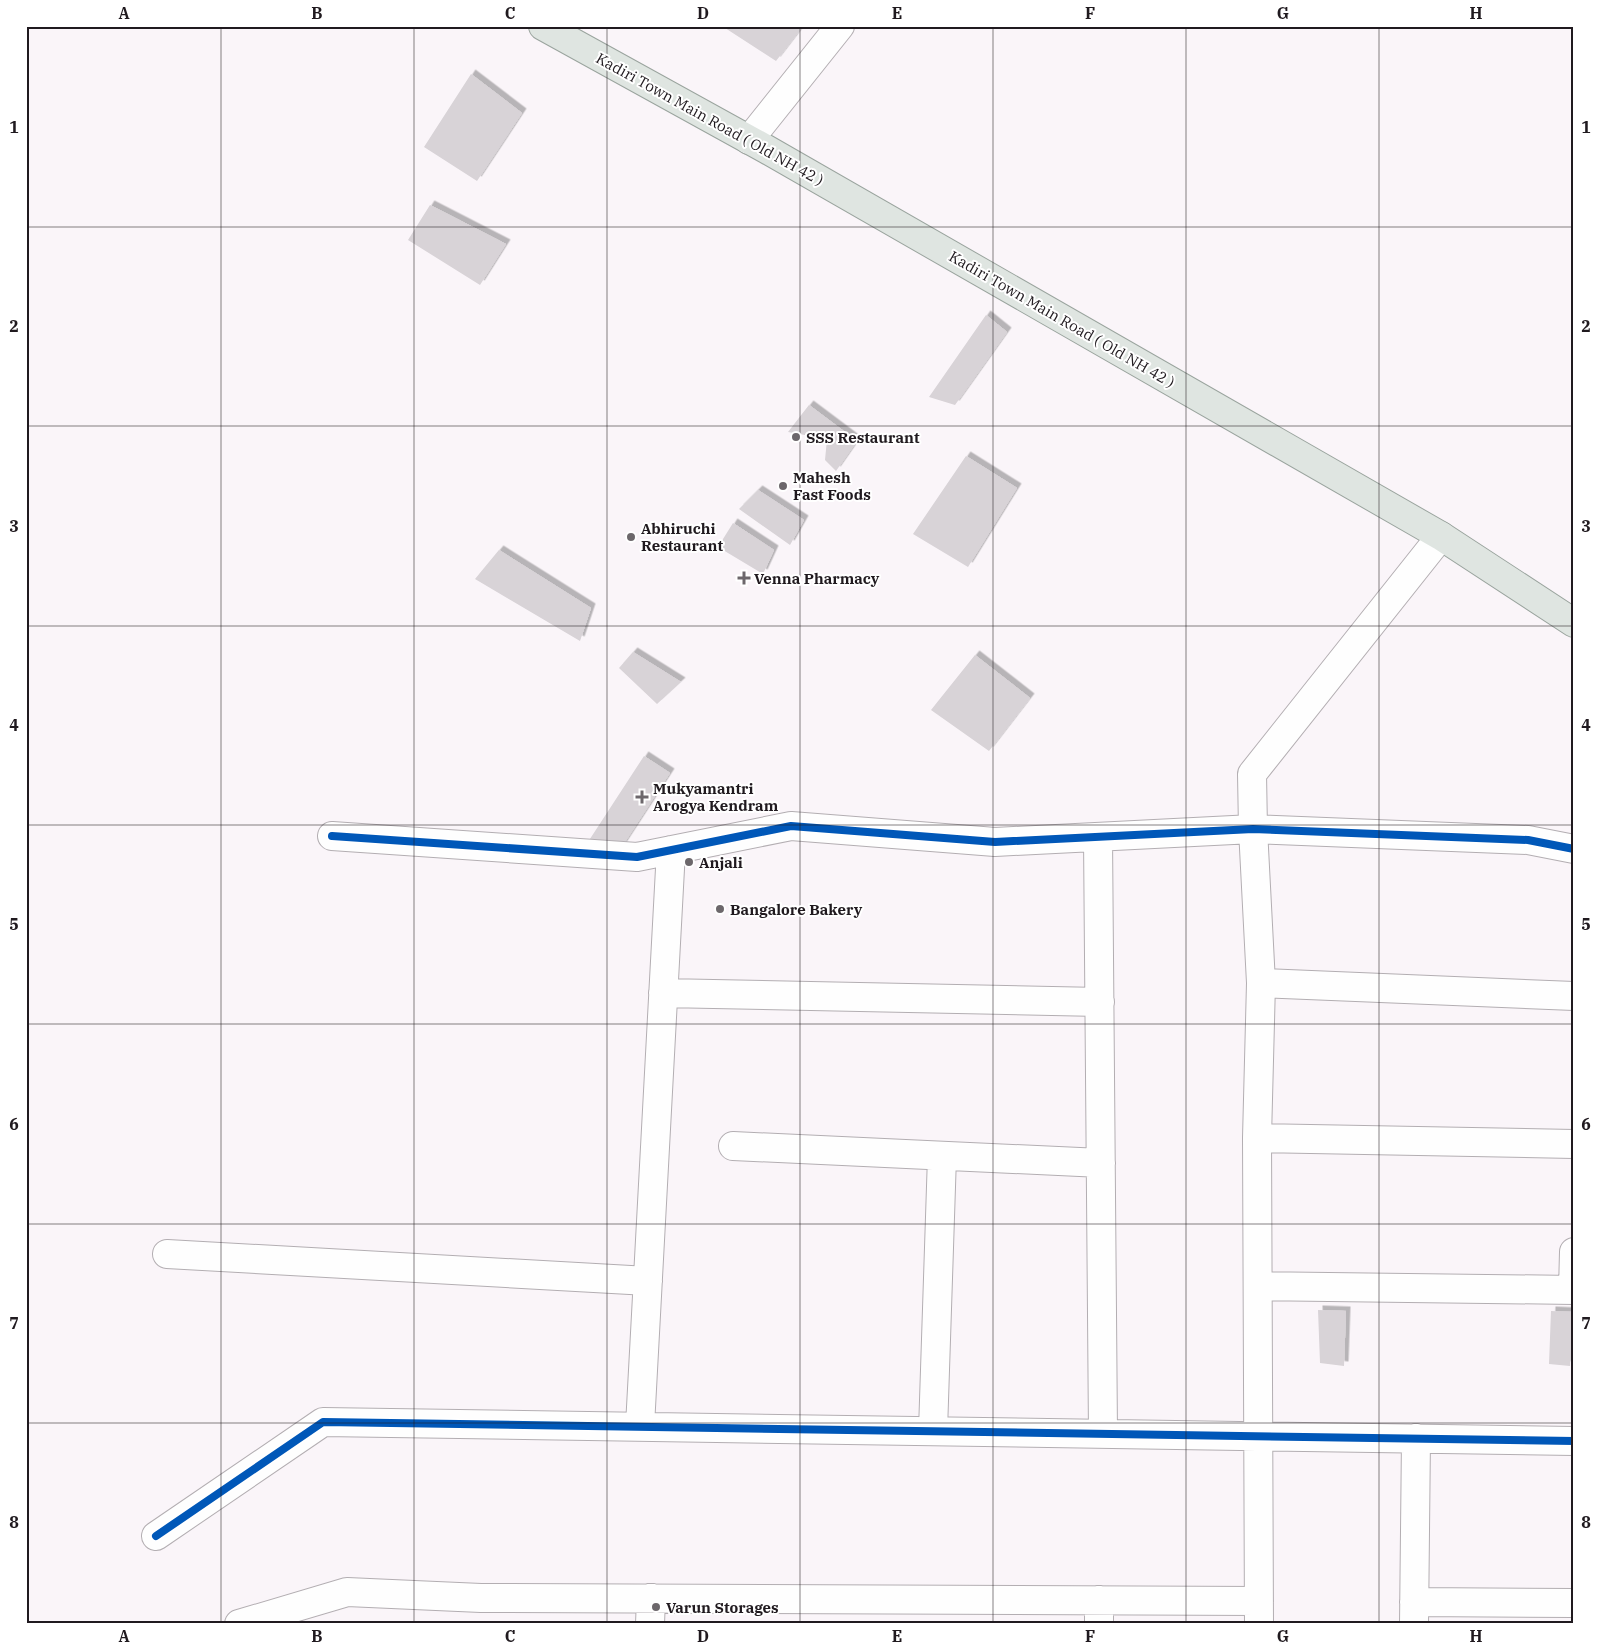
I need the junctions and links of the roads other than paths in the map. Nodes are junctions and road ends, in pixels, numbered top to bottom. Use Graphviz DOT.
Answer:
graph roads {
  1 [pos="543,26"];
  2 [pos="840,26"];
  3 [pos="750,140"];
  4 [pos="1441,536"];
  5 [pos="1574,623"];
  6 [pos="1253,829"];
  7 [pos="332,836"];
  8 [pos="1098,837"];
  9 [pos="1574,849"];
  10 [pos="671,850"];
  11 [pos="1261,983"];
  12 [pos="663,993"];
  13 [pos="1574,996"];
  14 [pos="1100,1002"];
  15 [pos="1257,1138"];
  16 [pos="1574,1144"];
  17 [pos="733,1146"];
  18 [pos="942,1156"];
  19 [pos="1101,1163"];
  20 [pos="1574,1252"];
  21 [pos="167,1254"];
  22 [pos="648,1280"];
  23 [pos="1259,1286"];
  24 [pos="1573,1290"];
  25 [pos="640,1426"];
  26 [pos="933,1431"];
  27 [pos="1103,1433"];
  28 [pos="1257,1436"];
  29 [pos="1416,1438"];
  30 [pos="1574,1440"];
  31 [pos="156,1536"];
  32 [pos="1574,1603"];
  33 [pos="650,1611"];
  34 [pos="1099,1612"];
  35 [pos="1259,1612"];
  36 [pos="1414,1613"];
  37 [pos="239,1624"];
  1 -- 3 [label="main road, Kadiri Town Main Road ( Old NH 42 )"];
  2 -- 3 [label="street"];
  3 -- 4 [label="main road, Kadiri Town Main Road ( Old NH 42 )"];
  4 -- 5 [label="main road, Kadiri Town Main Road ( Old NH 42 )"];
  4 -- 6 [label="street"];
  6 -- 8 [label="street"];
  6 -- 9 [label="street"];
  6 -- 11 [label="street"];
  7 -- 10 [label="street"];
  8 -- 10 [label="street"];
  8 -- 14 [label="street"];
  10 -- 12 [label="street"];
  11 -- 13 [label="street"];
  11 -- 15 [label="street"];
  12 -- 14 [label="street"];
  12 -- 22 [label="street"];
  14 -- 19 [label="street"];
  15 -- 16 [label="street"];
  15 -- 23 [label="street"];
  17 -- 18 [label="street"];
  18 -- 19 [label="street"];
  18 -- 26 [label="street"];
  19 -- 27 [label="street"];
  20 -- 24 [label="street"];
  21 -- 22 [label="street"];
  22 -- 25 [label="street"];
  23 -- 24 [label="street"];
  23 -- 28 [label="street"];
  25 -- 26 [label="street"];
  25 -- 31 [label="street"];
  26 -- 27 [label="street"];
  27 -- 28 [label="street"];
  28 -- 29 [label="street"];
  28 -- 35 [label="street"];
  29 -- 30 [label="street"];
  29 -- 36 [label="street"];
  32 -- 36 [label="street"];
  33 -- 34 [label="street"];
  33 -- 37 [label="street"];
  34 -- 35 [label="street"];
}
